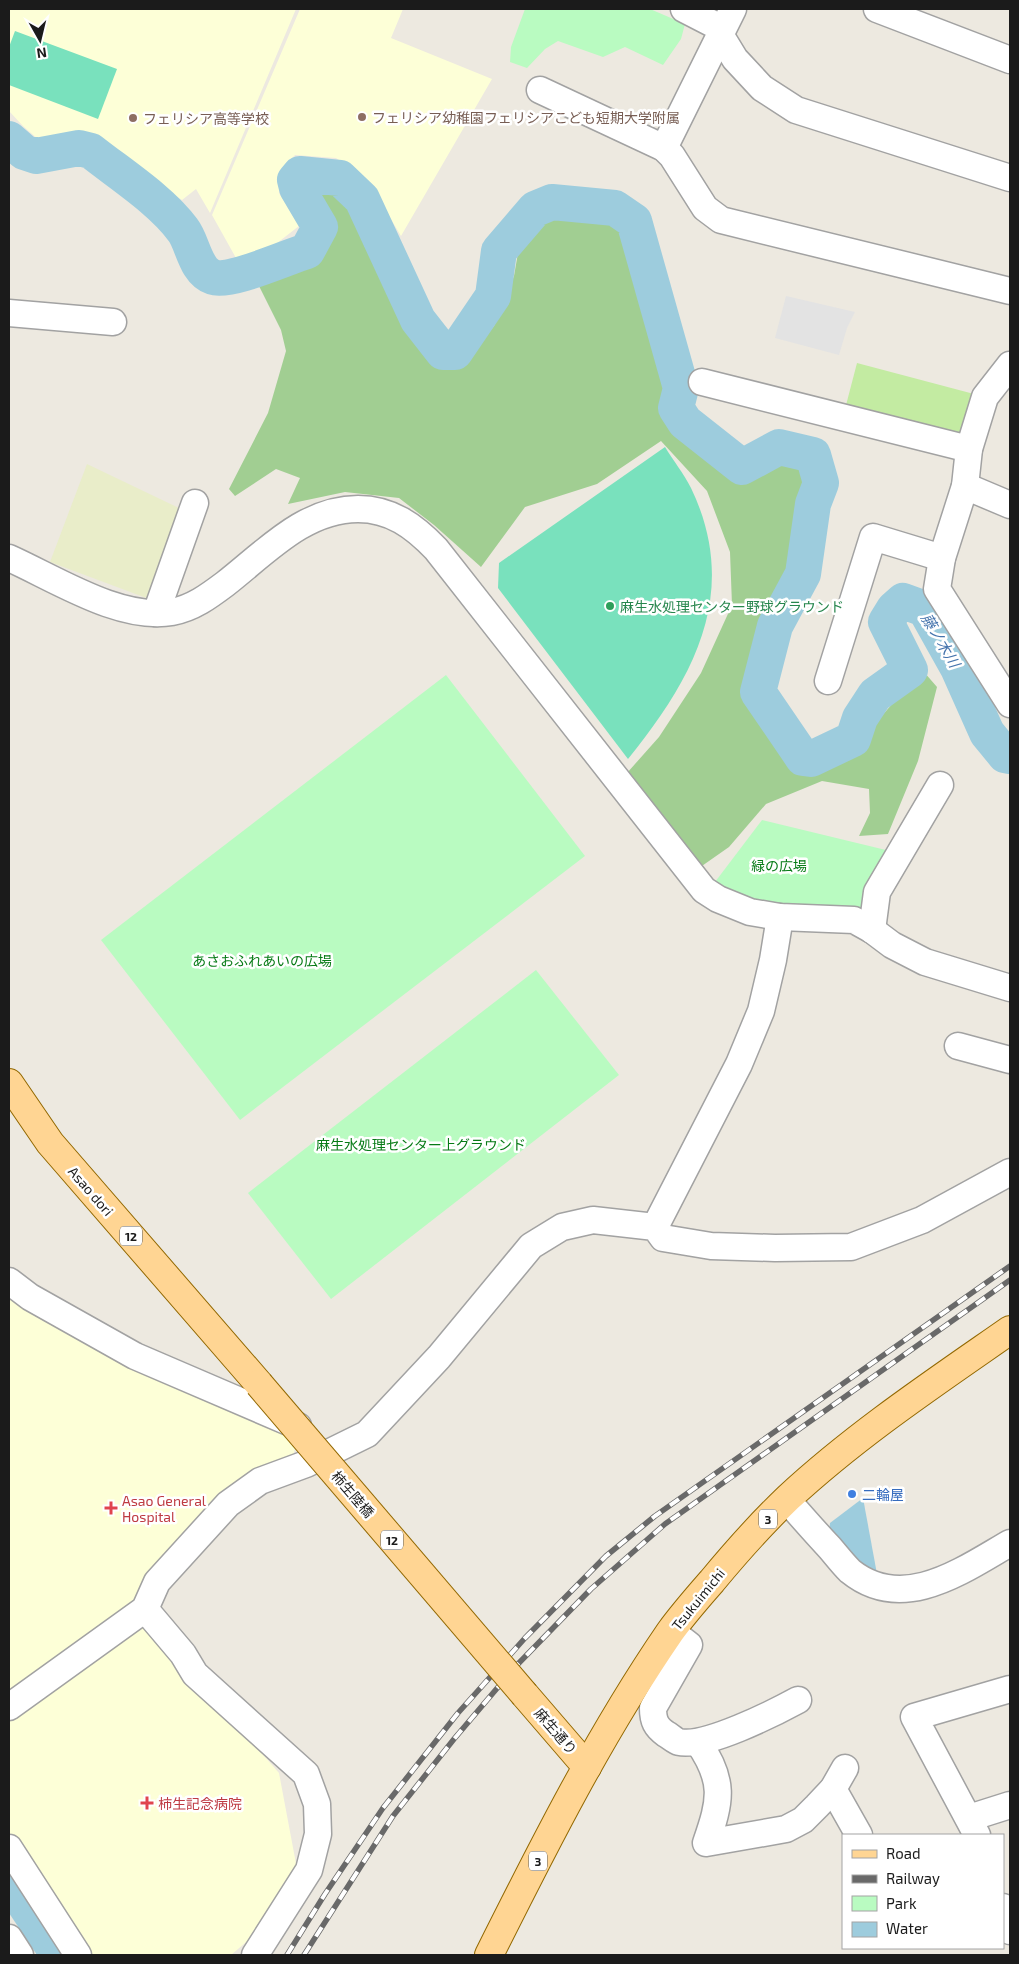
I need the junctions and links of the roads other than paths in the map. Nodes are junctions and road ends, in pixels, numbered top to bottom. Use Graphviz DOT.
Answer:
graph roads {
  1 [pos="684,9"];
  2 [pos="733,9"];
  3 [pos="877,9"];
  4 [pos="721,36"];
  5 [pos="1010,60"];
  6 [pos="540,90"];
  7 [pos="664,148"];
  8 [pos="1010,178"];
  9 [pos="1010,291"];
  10 [pos="9,313"];
  11 [pos="113,322"];
  12 [pos="1010,365"];
  13 [pos="702,382"];
  14 [pos="969,449"];
  15 [pos="965,486"];
  16 [pos="195,503"];
  17 [pos="1010,505"];
  18 [pos="9,558"];
  19 [pos="942,558"];
  20 [pos="156,613"];
  21 [pos="828,681"];
  22 [pos="1009,699"];
  23 [pos="940,786"];
  24 [pos="780,918"];
  25 [pos="872,930"];
  26 [pos="1010,988"];
  27 [pos="958,1046"];
  28 [pos="1010,1060"];
  29 [pos="9,1083"];
  30 [pos="1010,1172"];
  31 [pos="655,1227"];
  32 [pos="9,1281"];
  33 [pos="1010,1330"];
  34 [pos="259,1384"];
  35 [pos="344,1446"];
  36 [pos="787,1500"];
  37 [pos="1010,1543"];
  38 [pos="145,1609"];
  39 [pos="671,1631"];
  40 [pos="1010,1689"];
  41 [pos="525,1695"];
  42 [pos="798,1700"];
  43 [pos="9,1707"];
  44 [pos="698,1742"];
  45 [pos="587,1767"];
  46 [pos="1010,1805"];
  47 [pos="973,1827"];
  48 [pos="859,1834"];
  49 [pos="9,1848"];
  50 [pos="9,1938"];
  51 [pos="20,1955"];
  52 [pos="78,1955"];
  53 [pos="255,1955"];
  54 [pos="489,1955"];
  1 -- 4 [label="street"];
  2 -- 4 [label="street"];
  3 -- 5 [label="street"];
  4 -- 7 [label="street"];
  4 -- 8 [label="street"];
  6 -- 7 [label="street"];
  7 -- 9 [label="street"];
  10 -- 11 [label="street"];
  12 -- 14 [label="street"];
  13 -- 14 [label="street"];
  14 -- 15 [label="street"];
  15 -- 17 [label="street"];
  15 -- 19 [label="street"];
  16 -- 20 [label="street"];
  18 -- 20 [label="street"];
  19 -- 21 [label="street"];
  19 -- 22 [label="street"];
  20 -- 24 [label="street"];
  23 -- 25 [label="street"];
  24 -- 25 [label="street"];
  24 -- 31 [label="street"];
  25 -- 26 [label="street"];
  27 -- 28 [label="street"];
  29 -- 34 [label="main road, Asao dori / 12"];
  30 -- 31 [label="street"];
  31 -- 35 [label="street"];
  32 -- 35 [label="street"];
  33 -- 36 [label="main road, Tsukuimichi / 3"];
  34 -- 41 [label="main road, 柿生陸橋 / 12, bridge"];
  35 -- 38 [label="street"];
  36 -- 37 [label="street"];
  36 -- 39 [label="main road, Tsukuimichi / 3"];
  38 -- 43 [label="street"];
  38 -- 53 [label="street"];
  39 -- 44 [label="street"];
  39 -- 45 [label="main road, Tsukuimichi / 3"];
  40 -- 47 [label="street"];
  41 -- 45 [label="main road, 麻生通り / 12"];
  42 -- 44 [label="street"];
  44 -- 48 [label="street"];
  45 -- 54 [label="main road, Tsukuimichi / 3"];
  46 -- 47 [label="street"];
  49 -- 52 [label="street"];
  50 -- 51 [label="street"];
}
